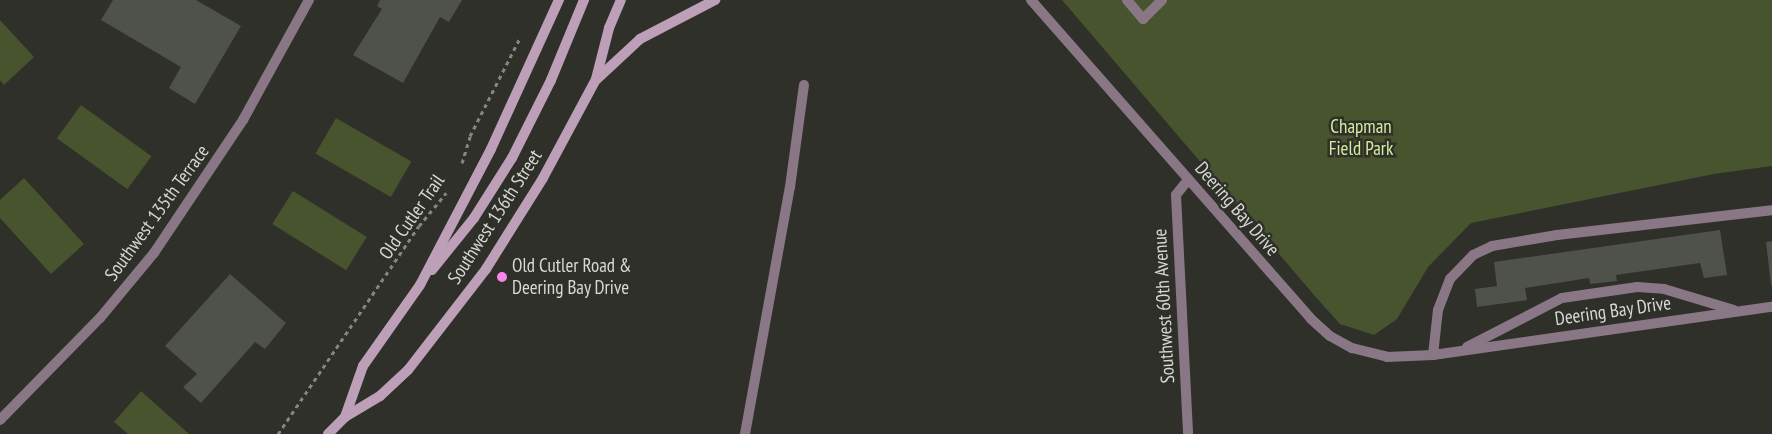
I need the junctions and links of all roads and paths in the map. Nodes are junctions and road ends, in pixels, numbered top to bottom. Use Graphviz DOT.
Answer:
graph roads {
  1 [pos="309,0"];
  2 [pos="558,0"];
  3 [pos="584,0"];
  4 [pos="620,0"];
  5 [pos="715,0"];
  6 [pos="1031,0"];
  7 [pos="1127,0"];
  8 [pos="1162,0"];
  9 [pos="522,34"];
  10 [pos="596,79"];
  11 [pos="804,85"];
  12 [pos="460,169"];
  13 [pos="1188,180"];
  14 [pos="451,187"];
  15 [pos="1772,210"];
  16 [pos="420,285"];
  17 [pos="1772,307"];
  18 [pos="1738,311"];
  19 [pos="1462,350"];
  20 [pos="1433,355"];
  21 [pos="345,417"];
  22 [pos="0,420"];
  23 [pos="278,434"];
  24 [pos="328,434"];
  25 [pos="745,434"];
  26 [pos="1188,434"];
  1 -- 22 [label="street, Southwest 135th Terrace"];
  2 -- 16 [label="main road, Southwest 136th Street"];
  3 -- 16 [label="main road"];
  4 -- 10 [label="main road, Southwest 136th Street"];
  5 -- 10 [label="main road"];
  6 -- 13 [label="street, Deering Bay Drive"];
  7 -- 8 [label="street"];
  9 -- 12 [label="path, Old Cutler Trail"];
  10 -- 21 [label="main road, Southwest 136th Street"];
  11 -- 25 [label="street"];
  13 -- 20 [label="street, Deering Bay Drive"];
  13 -- 26 [label="street, Southwest 60th Avenue"];
  14 -- 23 [label="path, Old Cutler Trail"];
  15 -- 20 [label="street"];
  16 -- 21 [label="main road, Southwest 136th Street"];
  17 -- 18 [label="street, Deering Bay Drive"];
  18 -- 19 [label="street, Deering Bay Drive"];
  18 -- 19 [label="street, Deering Bay Drive"];
  19 -- 20 [label="street, Deering Bay Drive"];
  21 -- 24 [label="main road, Southwest 136th Street"];
}
